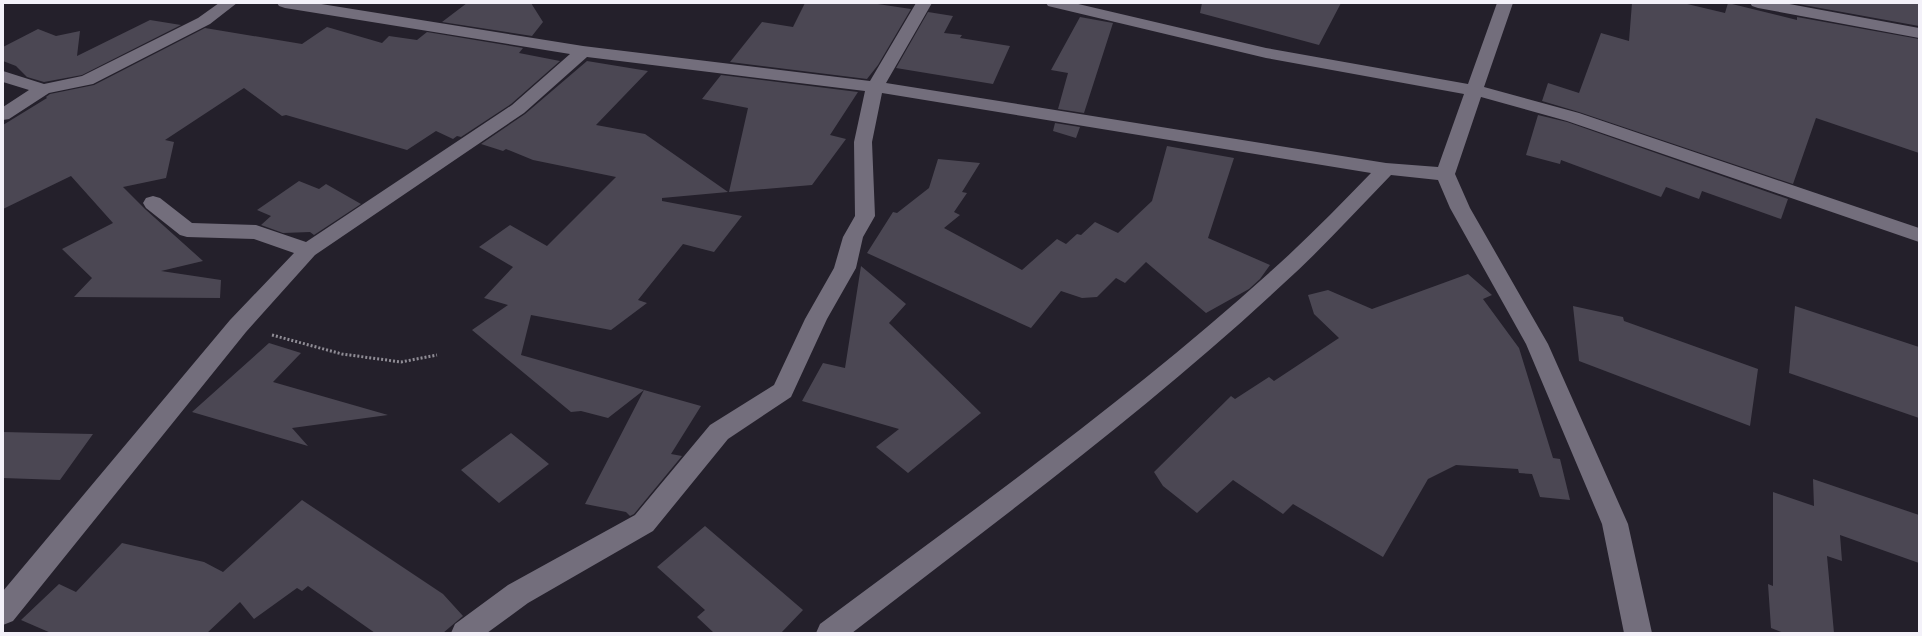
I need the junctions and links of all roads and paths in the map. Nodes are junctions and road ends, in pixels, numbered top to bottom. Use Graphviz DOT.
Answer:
graph roads {
  1 [pos="229,3"];
  2 [pos="285,3"];
  3 [pos="924,3"];
  4 [pos="1054,3"];
  5 [pos="1506,3"];
  6 [pos="1758,3"];
  7 [pos="1919,33"];
  8 [pos="584,51"];
  9 [pos="3,76"];
  10 [pos="875,87"];
  11 [pos="43,89"];
  12 [pos="1474,90"];
  13 [pos="3,115"];
  14 [pos="1386,169"];
  15 [pos="1445,174"];
  16 [pos="153,203"];
  17 [pos="1919,235"];
  18 [pos="308,250"];
  19 [pos="238,326"];
  20 [pos="437,355"];
  21 [pos="3,612"];
  22 [pos="465,633"];
  23 [pos="830,633"];
  24 [pos="1638,633"];
  1 -- 11 [label="street"];
  2 -- 8 [label="street"];
  3 -- 10 [label="street"];
  4 -- 12 [label="street"];
  5 -- 12 [label="street"];
  6 -- 7 [label="street"];
  8 -- 10 [label="street"];
  8 -- 18 [label="street"];
  9 -- 11 [label="street"];
  10 -- 14 [label="street"];
  10 -- 22 [label="street"];
  11 -- 13 [label="street"];
  12 -- 15 [label="street"];
  12 -- 17 [label="street"];
  14 -- 15 [label="street"];
  14 -- 23 [label="street"];
  15 -- 24 [label="street"];
  16 -- 18 [label="street"];
  18 -- 19 [label="street"];
  19 -- 20 [label="path"];
  19 -- 21 [label="street"];
}
